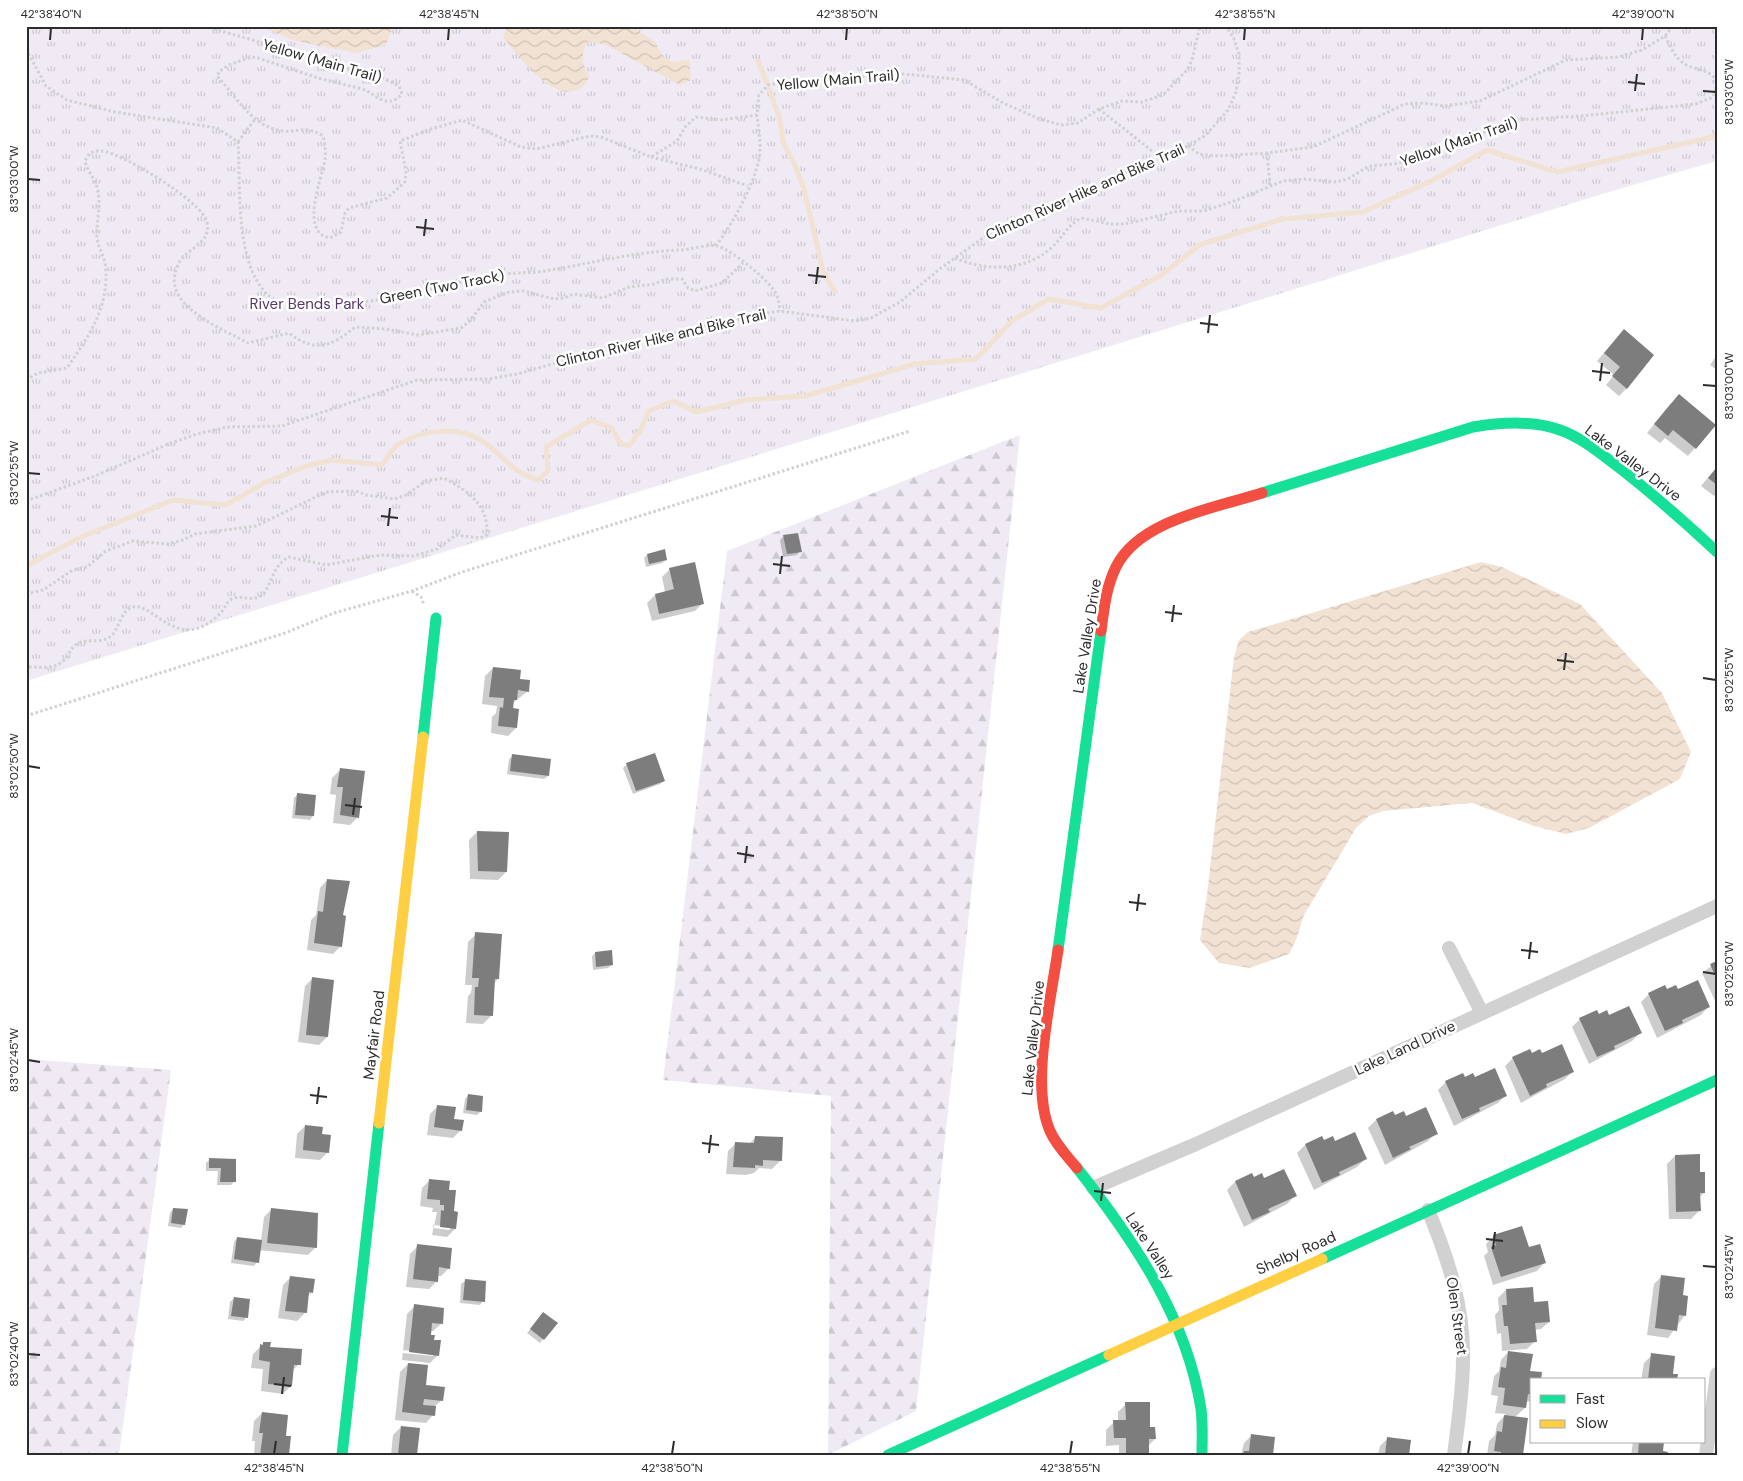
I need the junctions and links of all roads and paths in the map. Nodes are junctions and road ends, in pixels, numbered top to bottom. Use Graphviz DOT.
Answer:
graph roads {
  1 [pos="204,26"];
  2 [pos="1200,26"];
  3 [pos="1226,26"];
  4 [pos="1673,26"];
  5 [pos="1665,36"];
  6 [pos="26,49"];
  7 [pos="1717,83"];
  8 [pos="1717,87"];
  9 [pos="1099,110"];
  10 [pos="756,115"];
  11 [pos="255,119"];
  12 [pos="238,142"];
  13 [pos="1188,146"];
  14 [pos="1267,153"];
  15 [pos="651,157"];
  16 [pos="1161,158"];
  17 [pos="1270,185"];
  18 [pos="748,186"];
  19 [pos="716,246"];
  20 [pos="954,258"];
  21 [pos="743,262"];
  22 [pos="780,311"];
  23 [pos="26,380"];
  24 [pos="910,431"];
  25 [pos="26,501"];
  26 [pos="1717,552"];
  27 [pos="422,587"];
  28 [pos="26,594"];
  29 [pos="421,597"];
  30 [pos="436,618"];
  31 [pos="26,667"];
  32 [pos="26,716"];
  33 [pos="1717,906"];
  34 [pos="1449,948"];
  35 [pos="1482,1013"];
  36 [pos="1716,1085"];
  37 [pos="1093,1188"];
  38 [pos="1428,1210"];
  39 [pos="1175,1324"];
  40 [pos="1717,1374"];
  41 [pos="342,1455"];
  42 [pos="888,1455"];
  43 [pos="1202,1455"];
  44 [pos="1454,1455"];
  45 [pos="1706,1455"];
  1 -- 11 [label="path, Yellow (Main Trail)"];
  2 -- 9 [label="path, Yellow (Main Trail)"];
  3 -- 13 [label="path, Clinton River Hike and Bike Trail"];
  4 -- 5 [label="path"];
  5 -- 7 [label="path"];
  5 -- 14 [label="path"];
  6 -- 12 [label="path"];
  8 -- 17 [label="path, Yellow (Main Trail)"];
  9 -- 10 [label="path, Yellow (Main Trail)"];
  9 -- 16 [label="path"];
  10 -- 15 [label="path"];
  10 -- 18 [label="path"];
  11 -- 12 [label="path"];
  11 -- 15 [label="path, Yellow (Main Trail)"];
  12 -- 19 [label="path, Green (Two Track)"];
  13 -- 14 [label="path"];
  13 -- 16 [label="path, Clinton River Hike and Bike Trail"];
  14 -- 17 [label="path"];
  15 -- 18 [label="path"];
  16 -- 20 [label="path, Clinton River Hike and Bike Trail"];
  17 -- 20 [label="path, Yellow (Main Trail)"];
  18 -- 19 [label="path"];
  19 -- 21 [label="path"];
  20 -- 22 [label="path, Clinton River Hike and Bike Trail"];
  21 -- 22 [label="path"];
  21 -- 23 [label="path"];
  22 -- 25 [label="path, Clinton River Hike and Bike Trail"];
  24 -- 27 [label="path"];
  26 -- 37 [label="street, Lake Valley Drive"];
  27 -- 29 [label="path"];
  27 -- 32 [label="path"];
  28 -- 31 [label="path"];
  30 -- 41 [label="street, Mayfair Road"];
  33 -- 35 [label="street, Lake Land Drive"];
  34 -- 35 [label="street"];
  35 -- 37 [label="street, Lake Land Drive"];
  36 -- 38 [label="street, Shelby Road"];
  37 -- 39 [label="street, Lake Valley"];
  38 -- 39 [label="street, Shelby Road"];
  38 -- 44 [label="street, Olen Street"];
  39 -- 42 [label="street, Shelby Road"];
  39 -- 43 [label="street, Lake Valley"];
  40 -- 45 [label="street"];
}
